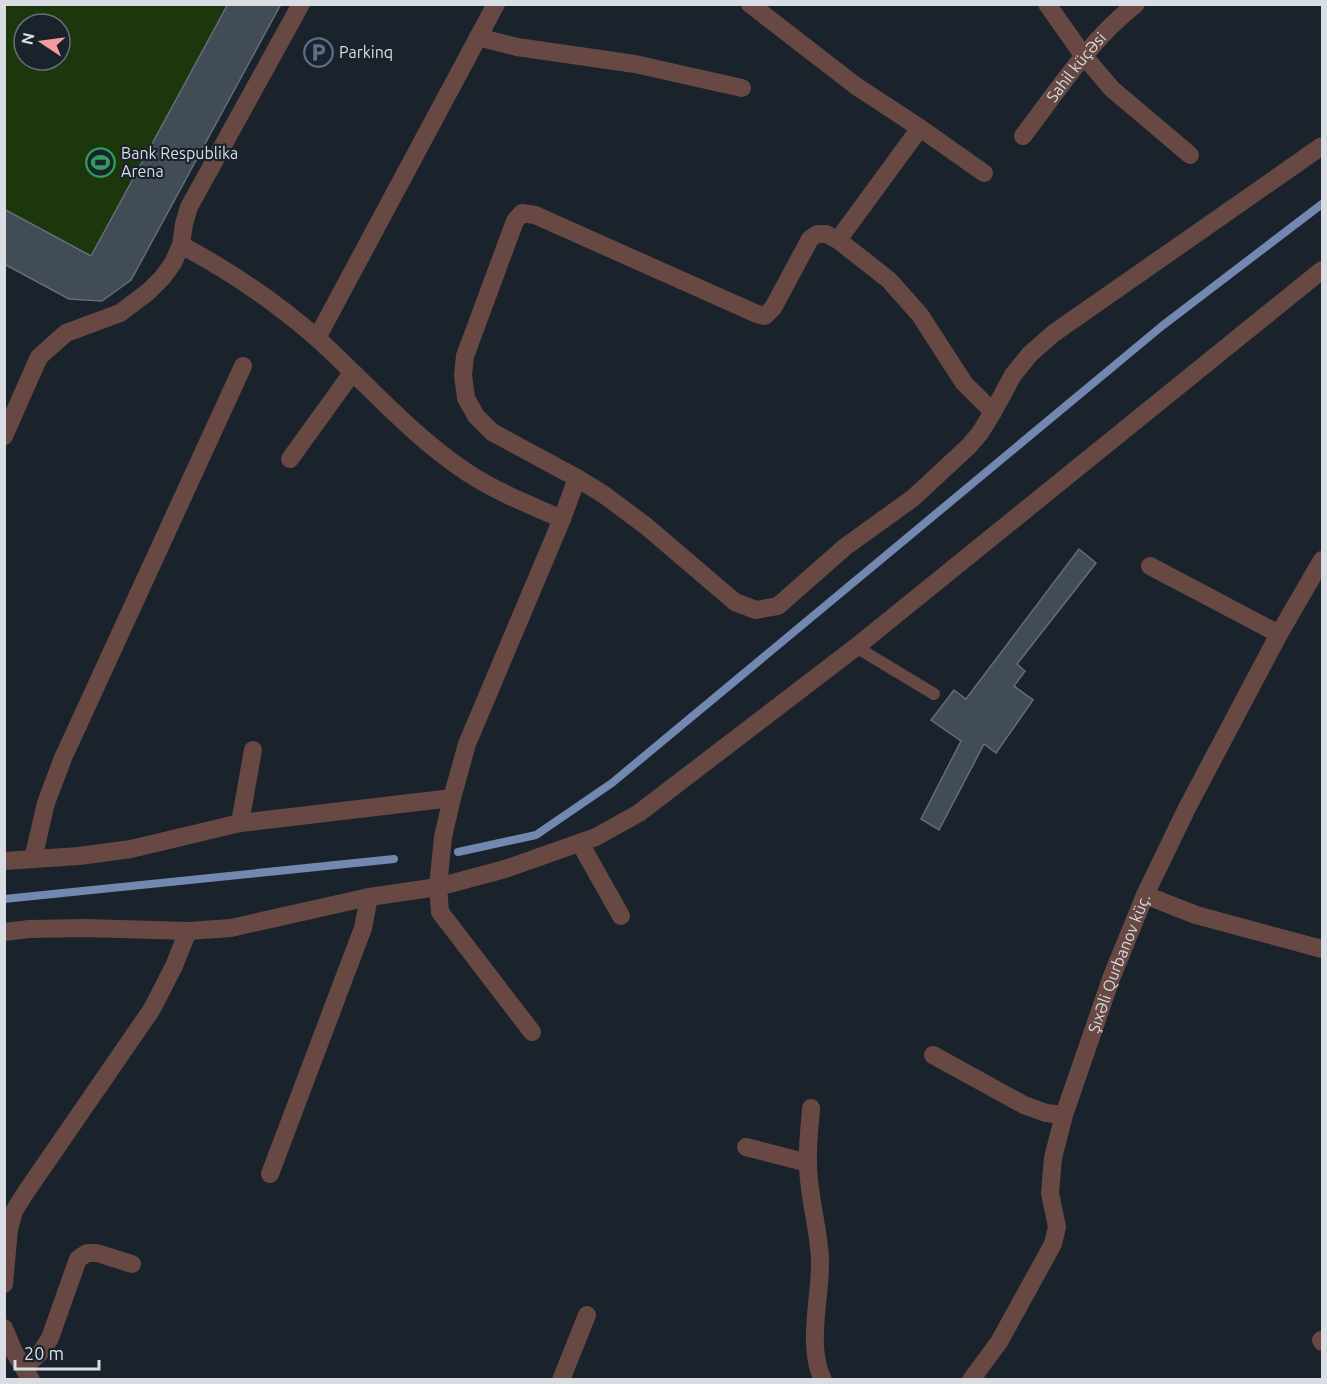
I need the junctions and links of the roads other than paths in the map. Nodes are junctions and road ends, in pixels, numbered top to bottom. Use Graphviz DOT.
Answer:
graph roads {
  1 [pos="301,4"];
  2 [pos="496,4"];
  3 [pos="750,4"];
  4 [pos="1047,4"];
  5 [pos="1137,4"];
  6 [pos="478,37"];
  7 [pos="1083,55"];
  8 [pos="742,88"];
  9 [pos="921,128"];
  10 [pos="1023,136"];
  11 [pos="1323,146"];
  12 [pos="1190,155"];
  13 [pos="984,173"];
  14 [pos="838,240"];
  15 [pos="181,245"];
  16 [pos="1323,270"];
  17 [pos="316,338"];
  18 [pos="243,366"];
  19 [pos="352,373"];
  20 [pos="993,411"];
  21 [pos="4,436"];
  22 [pos="290,459"];
  23 [pos="577,478"];
  24 [pos="562,519"];
  25 [pos="1323,560"];
  26 [pos="1150,566"];
  27 [pos="1279,634"];
  28 [pos="856,647"];
  29 [pos="934,694"];
  30 [pos="253,750"];
  31 [pos="452,798"];
  32 [pos="240,823"];
  33 [pos="580,843"];
  34 [pos="33,859"];
  35 [pos="4,861"];
  36 [pos="438,887"];
  37 [pos="1145,895"];
  38 [pos="369,897"];
  39 [pos="621,916"];
  40 [pos="188,931"];
  41 [pos="4,932"];
  42 [pos="1323,949"];
  43 [pos="532,1032"];
  44 [pos="933,1055"];
  45 [pos="811,1108"];
  46 [pos="1064,1115"];
  47 [pos="746,1147"];
  48 [pos="808,1163"];
  49 [pos="270,1174"];
  50 [pos="132,1264"];
  51 [pos="4,1284"];
  52 [pos="587,1315"];
  53 [pos="4,1328"];
  54 [pos="28,1373"];
  55 [pos="561,1380"];
  56 [pos="823,1380"];
  57 [pos="971,1380"];
  1 -- 15 [label="street"];
  2 -- 6 [label="street"];
  3 -- 9 [label="street"];
  4 -- 7 [label="street"];
  5 -- 7 [label="street, Sahil küçəsi"];
  6 -- 8 [label="street"];
  6 -- 17 [label="street"];
  7 -- 10 [label="street, Sahil küçəsi"];
  7 -- 12 [label="street"];
  9 -- 13 [label="street"];
  9 -- 14 [label="street"];
  11 -- 20 [label="street"];
  14 -- 20 [label="street"];
  14 -- 23 [label="street"];
  15 -- 17 [label="street"];
  15 -- 21 [label="street"];
  16 -- 28 [label="street"];
  17 -- 19 [label="street"];
  18 -- 34 [label="street"];
  19 -- 22 [label="street"];
  19 -- 24 [label="street"];
  20 -- 23 [label="street"];
  23 -- 24 [label="street"];
  24 -- 31 [label="street"];
  25 -- 27 [label="street, Şıxəli Qurbanov küç."];
  26 -- 27 [label="street"];
  27 -- 37 [label="street, Şıxəli Qurbanov küç."];
  28 -- 29 [label="lane"];
  28 -- 33 [label="street"];
  30 -- 32 [label="street"];
  31 -- 32 [label="street"];
  31 -- 36 [label="street"];
  32 -- 34 [label="street"];
  33 -- 36 [label="street"];
  33 -- 39 [label="street"];
  34 -- 35 [label="street"];
  36 -- 38 [label="street"];
  36 -- 43 [label="street"];
  37 -- 42 [label="street"];
  37 -- 46 [label="street, Şıxəli Qurbanov küç."];
  38 -- 40 [label="street"];
  38 -- 49 [label="street"];
  40 -- 41 [label="street"];
  40 -- 51 [label="street"];
  44 -- 46 [label="street"];
  45 -- 48 [label="street"];
  46 -- 57 [label="street, Şıxəli Qurbanov küç."];
  47 -- 48 [label="street"];
  48 -- 56 [label="street"];
  50 -- 54 [label="street"];
  52 -- 55 [label="street"];
  53 -- 54 [label="street"];
}
